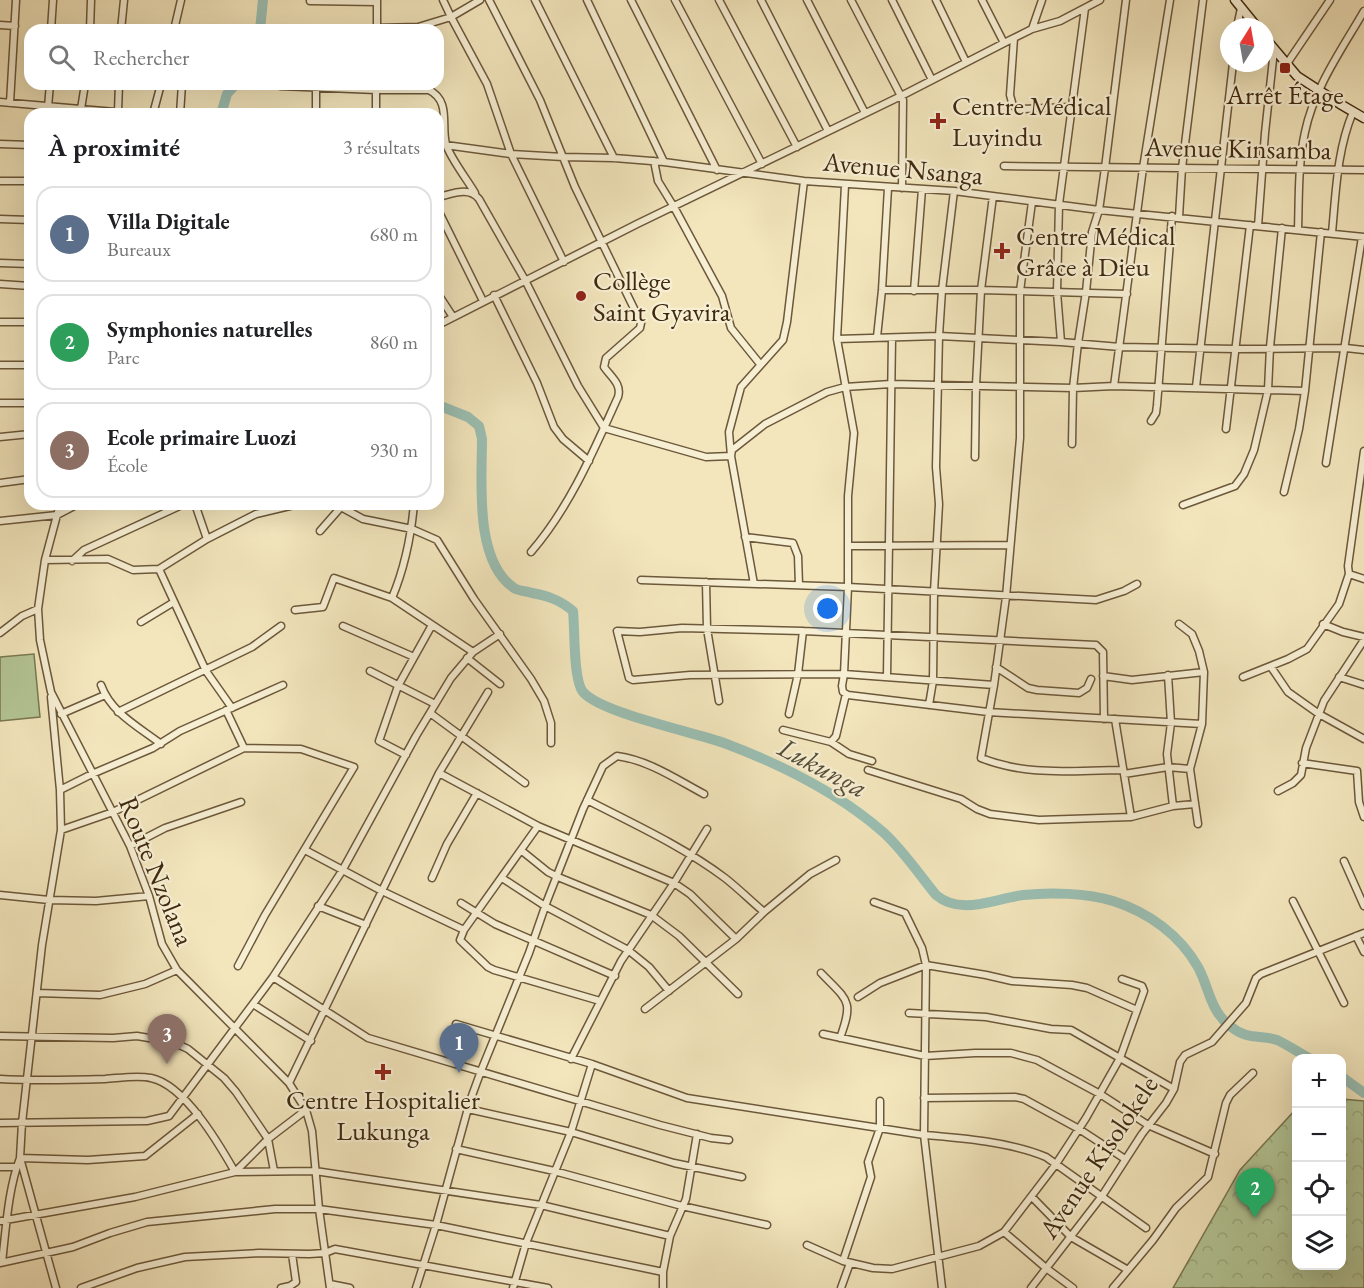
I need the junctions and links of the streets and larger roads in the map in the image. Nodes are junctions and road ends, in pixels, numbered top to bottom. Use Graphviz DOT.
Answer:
graph roads {
  1 [pos="16,0"];
  2 [pos="53,0"];
  3 [pos="91,0"];
  4 [pos="124,0"];
  5 [pos="181,0"];
  6 [pos="443,0"];
  7 [pos="480,0"];
  8 [pos="489,0"];
  9 [pos="536,0"];
  10 [pos="587,0"];
  11 [pos="631,0"];
  12 [pos="675,0"];
  13 [pos="719,0"];
  14 [pos="761,0"];
  15 [pos="807,0"];
  16 [pos="851,0"];
  17 [pos="892,0"];
  18 [pos="936,0"];
  19 [pos="982,0"];
  20 [pos="1042,0"];
  21 [pos="1100,0"];
  22 [pos="1126,0"];
  23 [pos="1170,0"];
  24 [pos="1203,0"];
  25 [pos="1235,0"];
  26 [pos="1330,0"];
  27 [pos="310,1"];
  28 [pos="353,1"];
  29 [pos="377,1"];
  30 [pos="1085,8"];
  31 [pos="1241,8"];
  32 [pos="1364,11"];
  33 [pos="451,17"];
  34 [pos="1239,18"];
  35 [pos="1249,18"];
  36 [pos="51,24"];
  37 [pos="90,24"];
  38 [pos="122,24"];
  39 [pos="175,24"];
  40 [pos="377,24"];
  41 [pos="428,24"];
  42 [pos="0,25"];
  43 [pos="15,26"];
  44 [pos="1032,29"];
  45 [pos="1014,38"];
  46 [pos="1004,43"];
  47 [pos="1274,50"];
  48 [pos="966,62"];
  49 [pos="1286,65"];
  50 [pos="1232,72"];
  51 [pos="1272,72"];
  52 [pos="932,80"];
  53 [pos="49,90"];
  54 [pos="84,90"];
  55 [pos="120,90"];
  56 [pos="159,90"];
  57 [pos="182,90"];
  58 [pos="316,90"];
  59 [pos="376,90"];
  60 [pos="429,90"];
  61 [pos="1319,91"];
  62 [pos="902,96"];
  63 [pos="0,102"];
  64 [pos="10,103"];
  65 [pos="48,107"];
  66 [pos="1071,107"];
  67 [pos="64,108"];
  68 [pos="81,108"];
  69 [pos="118,108"];
  70 [pos="155,108"];
  71 [pos="180,108"];
  72 [pos="316,108"];
  73 [pos="376,108"];
  74 [pos="443,108"];
  75 [pos="444,112"];
  76 [pos="1353,112"];
  77 [pos="865,113"];
  78 [pos="1364,114"];
  79 [pos="828,131"];
  80 [pos="0,144"];
  81 [pos="24,145"];
  82 [pos="446,145"];
  83 [pos="796,147"];
  84 [pos="511,154"];
  85 [pos="563,158"];
  86 [pos="614,158"];
  87 [pos="654,161"];
  88 [pos="664,162"];
  89 [pos="762,164"];
  90 [pos="1004,166"];
  91 [pos="1064,166"];
  92 [pos="1105,168"];
  93 [pos="1143,168"];
  94 [pos="1182,168"];
  95 [pos="1222,168"];
  96 [pos="717,170"];
  97 [pos="1262,170"];
  98 [pos="1301,170"];
  99 [pos="1337,170"];
  100 [pos="1364,170"];
  101 [pos="744,173"];
  102 [pos="0,181"];
  103 [pos="24,181"];
  104 [pos="804,181"];
  105 [pos="845,185"];
  106 [pos="888,188"];
  107 [pos="902,188"];
  108 [pos="922,189"];
  109 [pos="954,192"];
  110 [pos="475,193"];
  111 [pos="444,196"];
  112 [pos="993,196"];
  113 [pos="1032,202"];
  114 [pos="1059,204"];
  115 [pos="674,207"];
  116 [pos="1099,210"];
  117 [pos="1137,213"];
  118 [pos="1175,217"];
  119 [pos="0,219"];
  120 [pos="24,220"];
  121 [pos="1216,221"];
  122 [pos="444,222"];
  123 [pos="1250,225"];
  124 [pos="1258,226"];
  125 [pos="1282,228"];
  126 [pos="1298,230"];
  127 [pos="1321,232"];
  128 [pos="1332,232"];
  129 [pos="1363,237"];
  130 [pos="601,243"];
  131 [pos="564,262"];
  132 [pos="0,263"];
  133 [pos="24,264"];
  134 [pos="525,280"];
  135 [pos="0,284"];
  136 [pos="24,286"];
  137 [pos="1355,288"];
  138 [pos="882,290"];
  139 [pos="942,290"];
  140 [pos="981,290"];
  141 [pos="1364,290"];
  142 [pos="914,291"];
  143 [pos="1020,291"];
  144 [pos="1057,292"];
  145 [pos="1086,292"];
  146 [pos="1127,294"];
  147 [pos="494,296"];
  148 [pos="483,302"];
  149 [pos="444,303"];
  150 [pos="453,317"];
  151 [pos="0,322"];
  152 [pos="24,322"];
  153 [pos="444,322"];
  154 [pos="939,336"];
  155 [pos="978,337"];
  156 [pos="877,338"];
  157 [pos="892,338"];
  158 [pos="837,339"];
  159 [pos="1021,340"];
  160 [pos="1061,342"];
  161 [pos="1078,343"];
  162 [pos="1120,346"];
  163 [pos="1162,347"];
  164 [pos="1200,347"];
  165 [pos="1270,347"];
  166 [pos="1310,347"];
  167 [pos="1346,348"];
  168 [pos="1236,349"];
  169 [pos="1364,350"];
  170 [pos="760,364"];
  171 [pos="0,365"];
  172 [pos="24,365"];
  173 [pos="891,384"];
  174 [pos="937,386"];
  175 [pos="976,386"];
  176 [pos="1114,386"];
  177 [pos="845,387"];
  178 [pos="1021,387"];
  179 [pos="1157,387"];
  180 [pos="1196,387"];
  181 [pos="1073,388"];
  182 [pos="1232,390"];
  183 [pos="1268,390"];
  184 [pos="1305,391"];
  185 [pos="0,403"];
  186 [pos="24,403"];
  187 [pos="1151,421"];
  188 [pos="604,428"];
  189 [pos="1226,429"];
  190 [pos="24,435"];
  191 [pos="0,437"];
  192 [pos="1072,444"];
  193 [pos="1364,451"];
  194 [pos="731,456"];
  195 [pos="975,457"];
  196 [pos="589,461"];
  197 [pos="1326,463"];
  198 [pos="24,480"];
  199 [pos="0,483"];
  200 [pos="1284,492"];
  201 [pos="1183,505"];
  202 [pos="58,510"];
  203 [pos="65,510"];
  204 [pos="171,510"];
  205 [pos="197,510"];
  206 [pos="265,510"];
  207 [pos="338,510"];
  208 [pos="346,510"];
  209 [pos="414,510"];
  210 [pos="57,514"];
  211 [pos="0,521"];
  212 [pos="412,529"];
  213 [pos="320,531"];
  214 [pos="745,537"];
  215 [pos="207,539"];
  216 [pos="890,544"];
  217 [pos="936,545"];
  218 [pos="1010,545"];
  219 [pos="848,546"];
  220 [pos="531,552"];
  221 [pos="45,560"];
  222 [pos="72,561"];
  223 [pos="159,569"];
  224 [pos="1349,574"];
  225 [pos="1364,579"];
  226 [pos="641,580"];
  227 [pos="706,582"];
  228 [pos="754,584"];
  229 [pos="1137,584"];
  230 [pos="799,585"];
  231 [pos="848,587"];
  232 [pos="888,589"];
  233 [pos="934,592"];
  234 [pos="1006,597"];
  235 [pos="392,598"];
  236 [pos="174,602"];
  237 [pos="38,609"];
  238 [pos="295,610"];
  239 [pos="141,622"];
  240 [pos="1179,624"];
  241 [pos="1323,624"];
  242 [pos="432,625"];
  243 [pos="280,626"];
  244 [pos="343,626"];
  245 [pos="707,629"];
  246 [pos="803,631"];
  247 [pos="0,633"];
  248 [pos="500,634"];
  249 [pos="846,634"];
  250 [pos="888,636"];
  251 [pos="933,638"];
  252 [pos="1364,638"];
  253 [pos="999,640"];
  254 [pos="472,652"];
  255 [pos="414,657"];
  256 [pos="467,658"];
  257 [pos="996,667"];
  258 [pos="1271,667"];
  259 [pos="206,671"];
  260 [pos="370,671"];
  261 [pos="1204,672"];
  262 [pos="715,674"];
  263 [pos="798,674"];
  264 [pos="844,675"];
  265 [pos="1168,675"];
  266 [pos="1103,676"];
  267 [pos="887,677"];
  268 [pos="1243,677"];
  269 [pos="1339,677"];
  270 [pos="1091,679"];
  271 [pos="933,681"];
  272 [pos="500,684"];
  273 [pos="101,685"];
  274 [pos="283,685"];
  275 [pos="994,685"];
  276 [pos="1364,685"];
  277 [pos="398,686"];
  278 [pos="51,692"];
  279 [pos="489,692"];
  280 [pos="846,694"];
  281 [pos="105,695"];
  282 [pos="719,701"];
  283 [pos="435,704"];
  284 [pos="929,705"];
  285 [pos="229,709"];
  286 [pos="118,712"];
  287 [pos="988,712"];
  288 [pos="430,713"];
  289 [pos="61,714"];
  290 [pos="789,714"];
  291 [pos="1319,714"];
  292 [pos="1104,719"];
  293 [pos="1115,720"];
  294 [pos="1171,723"];
  295 [pos="1202,724"];
  296 [pos="783,730"];
  297 [pos="461,737"];
  298 [pos="1364,738"];
  299 [pos="831,742"];
  300 [pos="551,743"];
  301 [pos="161,744"];
  302 [pos="244,748"];
  303 [pos="406,755"];
  304 [pos="872,761"];
  305 [pos="1302,763"];
  306 [pos="1168,767"];
  307 [pos="1190,769"];
  308 [pos="868,770"];
  309 [pos="1124,772"];
  310 [pos="439,773"];
  311 [pos="92,774"];
  312 [pos="525,783"];
  313 [pos="60,790"];
  314 [pos="1278,791"];
  315 [pos="477,793"];
  316 [pos="704,794"];
  317 [pos="587,800"];
  318 [pos="1362,801"];
  319 [pos="241,802"];
  320 [pos="1195,804"];
  321 [pos="1173,806"];
  322 [pos="113,812"];
  323 [pos="1131,817"];
  324 [pos="1364,817"];
  325 [pos="1198,824"];
  326 [pos="538,826"];
  327 [pos="61,830"];
  328 [pos="707,830"];
  329 [pos="572,840"];
  330 [pos="130,846"];
  331 [pos="305,850"];
  332 [pos="522,851"];
  333 [pos="690,856"];
  334 [pos="836,860"];
  335 [pos="1344,861"];
  336 [pos="342,871"];
  337 [pos="558,877"];
  338 [pos="432,878"];
  339 [pos="502,878"];
  340 [pos="674,883"];
  341 [pos="382,891"];
  342 [pos="0,895"];
  343 [pos="149,896"];
  344 [pos="50,900"];
  345 [pos="1293,901"];
  346 [pos="874,902"];
  347 [pos="461,903"];
  348 [pos="318,906"];
  349 [pos="545,906"];
  350 [pos="1364,906"];
  351 [pos="477,912"];
  352 [pos="764,912"];
  353 [pos="651,915"];
  354 [pos="366,925"];
  355 [pos="464,930"];
  356 [pos="1364,933"];
  357 [pos="1356,936"];
  358 [pos="534,939"];
  359 [pos="736,939"];
  360 [pos="628,950"];
  361 [pos="1317,951"];
  362 [pos="1364,952"];
  363 [pos="705,961"];
  364 [pos="926,965"];
  365 [pos="238,966"];
  366 [pos="177,970"];
  367 [pos="820,973"];
  368 [pos="615,976"];
  369 [pos="273,977"];
  370 [pos="519,978"];
  371 [pos="1122,979"];
  372 [pos="669,991"];
  373 [pos="37,993"];
  374 [pos="738,994"];
  375 [pos="858,997"];
  376 [pos="600,1001"];
  377 [pos="253,1004"];
  378 [pos="1344,1004"];
  379 [pos="645,1009"];
  380 [pos="1137,1010"];
  381 [pos="325,1012"];
  382 [pos="909,1012"];
  383 [pos="925,1013"];
  384 [pos="456,1024"];
  385 [pos="234,1028"];
  386 [pos="823,1034"];
  387 [pos="0,1036"];
  388 [pos="495,1036"];
  389 [pos="33,1037"];
  390 [pos="840,1038"];
  391 [pos="311,1041"];
  392 [pos="925,1056"];
  393 [pos="1120,1058"];
  394 [pos="571,1059"];
  395 [pos="208,1064"];
  396 [pos="592,1064"];
  397 [pos="481,1071"];
  398 [pos="1252,1073"];
  399 [pos="0,1079"];
  400 [pos="27,1080"];
  401 [pos="290,1083"];
  402 [pos="1174,1089"];
  403 [pos="1100,1094"];
  404 [pos="183,1097"];
  405 [pos="924,1098"];
  406 [pos="580,1101"];
  407 [pos="880,1101"];
  408 [pos="468,1109"];
  409 [pos="306,1110"];
  410 [pos="198,1114"];
  411 [pos="0,1123"];
  412 [pos="22,1123"];
  413 [pos="1148,1125"];
  414 [pos="880,1128"];
  415 [pos="1079,1129"];
  416 [pos="571,1132"];
  417 [pos="697,1134"];
  418 [pos="924,1135"];
  419 [pos="268,1139"];
  420 [pos="729,1140"];
  421 [pos="456,1149"];
  422 [pos="1215,1154"];
  423 [pos="20,1158"];
  424 [pos="1125,1159"];
  425 [pos="1056,1164"];
  426 [pos="690,1166"];
  427 [pos="0,1167"];
  428 [pos="16,1167"];
  429 [pos="315,1171"];
  430 [pos="235,1172"];
  431 [pos="274,1172"];
  432 [pos="554,1172"];
  433 [pos="742,1177"];
  434 [pos="445,1190"];
  435 [pos="1102,1196"];
  436 [pos="1032,1197"];
  437 [pos="541,1205"];
  438 [pos="682,1206"];
  439 [pos="319,1209"];
  440 [pos="36,1214"];
  441 [pos="4,1221"];
  442 [pos="436,1225"];
  443 [pos="767,1225"];
  444 [pos="1146,1228"];
  445 [pos="1004,1232"];
  446 [pos="670,1236"];
  447 [pos="1071,1237"];
  448 [pos="526,1244"];
  449 [pos="807,1245"];
  450 [pos="325,1253"];
  451 [pos="46,1254"];
  452 [pos="292,1254"];
  453 [pos="939,1257"];
  454 [pos="1,1262"];
  455 [pos="847,1262"];
  456 [pos="423,1264"];
  457 [pos="1046,1268"];
  458 [pos="1128,1270"];
  459 [pos="663,1272"];
  460 [pos="514,1285"];
  461 [pos="330,1286"];
  462 [pos="56,1288"];
  463 [pos="81,1288"];
  464 [pos="281,1288"];
  465 [pos="350,1288"];
  466 [pos="416,1288"];
  467 [pos="548,1288"];
  468 [pos="663,1288"];
  469 [pos="841,1288"];
  470 [pos="942,1288"];
  471 [pos="1031,1288"];
  472 [pos="1073,1288"];
  473 [pos="1113,1288"];
  1 -- 43 [label="street"];
  2 -- 36 [label="street"];
  3 -- 37 [label="street"];
  4 -- 38 [label="street"];
  5 -- 39 [label="street"];
  6 -- 33 [label="street"];
  7 -- 33 [label="street"];
  8 -- 85 [label="street"];
  9 -- 86 [label="street"];
  10 -- 88 [label="street"];
  11 -- 96 [label="street"];
  12 -- 89 [label="street"];
  13 -- 83 [label="street"];
  14 -- 79 [label="street"];
  15 -- 77 [label="street"];
  16 -- 62 [label="street"];
  17 -- 52 [label="street"];
  18 -- 48 [label="street"];
  19 -- 46 [label="street"];
  20 -- 44 [label="street"];
  21 -- 30 [label="street"];
  22 -- 92 [label="street"];
  23 -- 93 [label="street"];
  24 -- 94 [label="street"];
  25 -- 31 [label="street"];
  26 -- 49 [label="street"];
  27 -- 28 [label="street"];
  28 -- 29 [label="street"];
  29 -- 40 [label="street"];
  30 -- 44 [label="street"];
  30 -- 66 [label="street"];
  31 -- 34 [label="street"];
  31 -- 35 [label="street"];
  32 -- 61 [label="street"];
  33 -- 41 [label="street"];
  33 -- 84 [label="street"];
  42 -- 43 [label="street"];
  43 -- 64 [label="street"];
  44 -- 45 [label="street"];
  45 -- 46 [label="street"];
  45 -- 66 [label="street"];
  46 -- 48 [label="street"];
  47 -- 49 [label="street"];
  48 -- 52 [label="street"];
  49 -- 61 [label="street"];
  50 -- 95 [label="street"];
  51 -- 97 [label="street"];
  52 -- 62 [label="street"];
  53 -- 65 [label="street"];
  54 -- 68 [label="street"];
  55 -- 69 [label="street"];
  56 -- 70 [label="street"];
  57 -- 71 [label="street"];
  58 -- 72 [label="street"];
  59 -- 73 [label="street"];
  60 -- 74 [label="street"];
  61 -- 76 [label="street"];
  61 -- 98 [label="street"];
  62 -- 77 [label="street"];
  62 -- 107 [label="street"];
  63 -- 64 [label="street"];
  64 -- 65 [label="street"];
  65 -- 67 [label="street"];
  66 -- 91 [label="street"];
  75 -- 82 [label="street"];
  76 -- 78 [label="street"];
  76 -- 99 [label="street"];
  77 -- 79 [label="street"];
  79 -- 83 [label="street"];
  80 -- 81 [label="street"];
  82 -- 84 [label="street, Avenue Nsanga"];
  82 -- 110 [label="street"];
  83 -- 89 [label="street"];
  84 -- 85 [label="street, Avenue Nsanga"];
  84 -- 131 [label="street"];
  85 -- 86 [label="street, Avenue Nsanga"];
  85 -- 130 [label="street"];
  86 -- 87 [label="street, Avenue Nsanga"];
  87 -- 88 [label="street, Avenue Nsanga"];
  87 -- 115 [label="street"];
  88 -- 96 [label="street, Avenue Nsanga"];
  89 -- 101 [label="street"];
  90 -- 91 [label="street, Avenue Kinsamba"];
  91 -- 92 [label="street, Avenue Kinsamba"];
  91 -- 114 [label="street"];
  92 -- 93 [label="street, Avenue Kinsamba"];
  92 -- 116 [label="street"];
  93 -- 94 [label="street, Avenue Kinsamba"];
  93 -- 117 [label="street"];
  94 -- 95 [label="street, Avenue Kinsamba"];
  94 -- 118 [label="street"];
  95 -- 97 [label="street, Avenue Kinsamba"];
  95 -- 121 [label="street"];
  96 -- 101 [label="street, Avenue Nsanga"];
  97 -- 98 [label="street, Avenue Kinsamba"];
  97 -- 124 [label="street"];
  98 -- 99 [label="street, Avenue Kinsamba"];
  98 -- 126 [label="street"];
  99 -- 100 [label="street, Avenue Kinsamba"];
  99 -- 128 [label="street"];
  101 -- 104 [label="street, Avenue Nsanga"];
  101 -- 115 [label="street"];
  102 -- 103 [label="street"];
  104 -- 105 [label="street, Avenue Nsanga"];
  104 -- 170 [label="street"];
  105 -- 106 [label="street, Avenue Nsanga"];
  105 -- 158 [label="street"];
  106 -- 107 [label="street, Avenue Nsanga"];
  106 -- 138 [label="street"];
  107 -- 108 [label="street, Avenue Nsanga"];
  108 -- 109 [label="street, Avenue Nsanga"];
  108 -- 142 [label="street"];
  109 -- 112 [label="street, Avenue Nsanga"];
  109 -- 139 [label="street"];
  110 -- 111 [label="street"];
  110 -- 134 [label="street"];
  112 -- 113 [label="street, Avenue Nsanga"];
  112 -- 140 [label="street"];
  113 -- 114 [label="street, Avenue Nsanga"];
  113 -- 143 [label="street"];
  114 -- 116 [label="street, Avenue Nsanga"];
  114 -- 144 [label="street"];
  115 -- 130 [label="street"];
  115 -- 170 [label="street"];
  116 -- 117 [label="street, Avenue Nsanga"];
  116 -- 145 [label="street"];
  117 -- 118 [label="street, Avenue Nsanga"];
  117 -- 146 [label="street"];
  118 -- 121 [label="street, Avenue Nsanga"];
  118 -- 163 [label="street"];
  119 -- 120 [label="street"];
  121 -- 123 [label="street, Avenue Nsanga"];
  121 -- 164 [label="street"];
  122 -- 148 [label="street"];
  123 -- 124 [label="street, Avenue Nsanga"];
  123 -- 168 [label="street"];
  124 -- 125 [label="street, Avenue Nsanga"];
  125 -- 126 [label="street, Avenue Nsanga"];
  125 -- 165 [label="street"];
  126 -- 127 [label="street, Avenue Nsanga"];
  127 -- 128 [label="street, Avenue Nsanga"];
  127 -- 166 [label="street"];
  128 -- 129 [label="street, Avenue Nsanga"];
  129 -- 137 [label="street"];
  130 -- 131 [label="street"];
  130 -- 188 [label="street"];
  131 -- 134 [label="street"];
  132 -- 133 [label="street"];
  134 -- 147 [label="street"];
  134 -- 188 [label="street"];
  135 -- 136 [label="street"];
  137 -- 141 [label="street"];
  137 -- 167 [label="street"];
  138 -- 142 [label="street"];
  138 -- 156 [label="street"];
  139 -- 140 [label="street"];
  139 -- 142 [label="street"];
  139 -- 154 [label="street"];
  140 -- 143 [label="street"];
  140 -- 155 [label="street"];
  143 -- 144 [label="street"];
  143 -- 159 [label="street"];
  144 -- 145 [label="street"];
  144 -- 160 [label="street"];
  145 -- 146 [label="street"];
  145 -- 161 [label="street"];
  146 -- 162 [label="street"];
  147 -- 148 [label="street"];
  147 -- 196 [label="street"];
  148 -- 150 [label="street"];
  149 -- 150 [label="street"];
  150 -- 153 [label="street"];
  151 -- 152 [label="street"];
  154 -- 155 [label="street"];
  154 -- 157 [label="street"];
  154 -- 174 [label="street"];
  155 -- 159 [label="street"];
  155 -- 175 [label="street"];
  156 -- 157 [label="street"];
  156 -- 158 [label="street"];
  157 -- 173 [label="street"];
  158 -- 177 [label="street"];
  159 -- 160 [label="street"];
  159 -- 178 [label="street"];
  160 -- 161 [label="street"];
  161 -- 162 [label="street"];
  161 -- 181 [label="street"];
  162 -- 163 [label="street"];
  162 -- 176 [label="street"];
  163 -- 164 [label="street"];
  163 -- 179 [label="street"];
  164 -- 168 [label="street"];
  164 -- 180 [label="street"];
  165 -- 166 [label="street"];
  165 -- 168 [label="street"];
  165 -- 183 [label="street"];
  166 -- 167 [label="street"];
  166 -- 184 [label="street"];
  167 -- 169 [label="street"];
  167 -- 197 [label="street"];
  168 -- 182 [label="street"];
  170 -- 194 [label="street"];
  171 -- 172 [label="street"];
  173 -- 174 [label="street"];
  173 -- 177 [label="street"];
  173 -- 216 [label="street"];
  174 -- 175 [label="street"];
  174 -- 217 [label="street"];
  175 -- 178 [label="street"];
  175 -- 195 [label="street"];
  176 -- 179 [label="street"];
  176 -- 181 [label="street"];
  177 -- 194 [label="street"];
  177 -- 219 [label="street"];
  178 -- 181 [label="street"];
  178 -- 218 [label="street"];
  179 -- 180 [label="street"];
  179 -- 187 [label="street"];
  180 -- 182 [label="street"];
  181 -- 192 [label="street"];
  182 -- 183 [label="street"];
  182 -- 189 [label="street"];
  183 -- 184 [label="street"];
  183 -- 201 [label="street"];
  184 -- 200 [label="street"];
  185 -- 186 [label="street"];
  188 -- 194 [label="street"];
  188 -- 196 [label="street"];
  190 -- 191 [label="street"];
  193 -- 224 [label="street"];
  194 -- 214 [label="street"];
  196 -- 220 [label="street"];
  198 -- 199 [label="street"];
  202 -- 210 [label="street, Route Nzolana"];
  203 -- 210 [label="street"];
  204 -- 222 [label="street"];
  205 -- 215 [label="street"];
  206 -- 215 [label="street"];
  207 -- 213 [label="street"];
  208 -- 212 [label="street"];
  209 -- 212 [label="street"];
  210 -- 211 [label="street"];
  210 -- 221 [label="street, Route Nzolana"];
  212 -- 235 [label="street"];
  212 -- 248 [label="street"];
  214 -- 228 [label="street"];
  214 -- 230 [label="street"];
  215 -- 223 [label="street"];
  216 -- 217 [label="street"];
  216 -- 219 [label="street"];
  216 -- 232 [label="street"];
  217 -- 218 [label="street"];
  217 -- 233 [label="street"];
  218 -- 234 [label="street"];
  219 -- 231 [label="street"];
  221 -- 222 [label="street"];
  221 -- 237 [label="street, Route Nzolana"];
  222 -- 223 [label="street"];
  223 -- 236 [label="street"];
  224 -- 225 [label="street"];
  224 -- 241 [label="street"];
  226 -- 227 [label="street"];
  227 -- 228 [label="street"];
  227 -- 245 [label="street"];
  228 -- 230 [label="street"];
  229 -- 234 [label="street"];
  230 -- 231 [label="street"];
  231 -- 232 [label="street"];
  231 -- 249 [label="street"];
  232 -- 233 [label="street"];
  232 -- 250 [label="street"];
  233 -- 234 [label="street"];
  233 -- 251 [label="street"];
  234 -- 253 [label="street"];
  235 -- 238 [label="street"];
  235 -- 242 [label="street"];
  236 -- 239 [label="street"];
  236 -- 259 [label="street"];
  237 -- 247 [label="street"];
  237 -- 278 [label="street, Route Nzolana"];
  240 -- 261 [label="street"];
  241 -- 252 [label="street"];
  241 -- 258 [label="street"];
  242 -- 254 [label="street"];
  242 -- 255 [label="street"];
  243 -- 259 [label="street"];
  244 -- 255 [label="street"];
  245 -- 246 [label="street"];
  245 -- 262 [label="street"];
  245 -- 262 [label="street"];
  246 -- 249 [label="street"];
  246 -- 263 [label="street"];
  248 -- 254 [label="street"];
  248 -- 300 [label="street"];
  249 -- 250 [label="street"];
  249 -- 264 [label="street"];
  250 -- 251 [label="street"];
  250 -- 267 [label="street"];
  251 -- 253 [label="street"];
  251 -- 271 [label="street"];
  252 -- 269 [label="street"];
  253 -- 257 [label="street"];
  253 -- 266 [label="street"];
  254 -- 256 [label="street"];
  255 -- 277 [label="street"];
  256 -- 272 [label="street"];
  256 -- 283 [label="street"];
  257 -- 270 [label="street"];
  257 -- 275 [label="street"];
  258 -- 268 [label="street"];
  258 -- 291 [label="street"];
  259 -- 285 [label="street"];
  259 -- 286 [label="street"];
  260 -- 277 [label="street"];
  261 -- 265 [label="street"];
  261 -- 295 [label="street"];
  262 -- 263 [label="street"];
  262 -- 282 [label="street"];
  263 -- 264 [label="street"];
  263 -- 290 [label="street"];
  264 -- 267 [label="street"];
  264 -- 280 [label="street"];
  265 -- 266 [label="street"];
  265 -- 294 [label="street"];
  266 -- 292 [label="street"];
  267 -- 271 [label="street"];
  269 -- 276 [label="street"];
  269 -- 291 [label="street"];
  271 -- 275 [label="street"];
  271 -- 284 [label="street"];
  273 -- 281 [label="street"];
  274 -- 285 [label="street"];
  275 -- 287 [label="street"];
  277 -- 283 [label="street"];
  277 -- 303 [label="street"];
  278 -- 289 [label="street, Route Nzolana"];
  278 -- 313 [label="street"];
  279 -- 297 [label="street"];
  280 -- 284 [label="street"];
  280 -- 299 [label="street"];
  281 -- 286 [label="street"];
  281 -- 289 [label="street"];
  283 -- 288 [label="street"];
  284 -- 287 [label="street"];
  285 -- 301 [label="street"];
  285 -- 302 [label="street"];
  286 -- 301 [label="street"];
  287 -- 292 [label="street"];
  287 -- 309 [label="street"];
  288 -- 297 [label="street"];
  288 -- 303 [label="street"];
  289 -- 311 [label="street, Route Nzolana"];
  291 -- 298 [label="street"];
  291 -- 305 [label="street"];
  292 -- 293 [label="street"];
  293 -- 294 [label="street"];
  293 -- 309 [label="street"];
  294 -- 295 [label="street"];
  294 -- 306 [label="street"];
  295 -- 307 [label="street"];
  296 -- 299 [label="street"];
  297 -- 310 [label="street"];
  297 -- 312 [label="street"];
  299 -- 304 [label="street"];
  301 -- 311 [label="street"];
  302 -- 322 [label="street"];
  302 -- 331 [label="street"];
  303 -- 336 [label="street"];
  305 -- 314 [label="street"];
  305 -- 318 [label="street"];
  306 -- 307 [label="street"];
  306 -- 309 [label="street"];
  306 -- 321 [label="street"];
  307 -- 320 [label="street"];
  308 -- 323 [label="street"];
  309 -- 323 [label="street"];
  310 -- 315 [label="street"];
  310 -- 341 [label="street"];
  311 -- 313 [label="street"];
  311 -- 322 [label="street, Route Nzolana"];
  313 -- 327 [label="street"];
  315 -- 326 [label="street"];
  315 -- 338 [label="street"];
  316 -- 317 [label="street"];
  317 -- 329 [label="street"];
  317 -- 333 [label="street"];
  318 -- 324 [label="street"];
  319 -- 330 [label="street"];
  320 -- 321 [label="street"];
  320 -- 325 [label="street"];
  321 -- 323 [label="street"];
  322 -- 327 [label="street"];
  322 -- 330 [label="street, Route Nzolana"];
  326 -- 329 [label="street"];
  326 -- 332 [label="street"];
  327 -- 344 [label="street"];
  328 -- 333 [label="street"];
  329 -- 337 [label="street"];
  329 -- 340 [label="street"];
  330 -- 343 [label="street, Route Nzolana"];
  331 -- 336 [label="street"];
  331 -- 365 [label="street"];
  332 -- 337 [label="street"];
  332 -- 339 [label="street"];
  333 -- 340 [label="street"];
  333 -- 352 [label="street"];
  334 -- 352 [label="street"];
  335 -- 350 [label="street"];
  336 -- 341 [label="street"];
  336 -- 348 [label="street"];
  337 -- 349 [label="street"];
  337 -- 353 [label="street"];
  339 -- 349 [label="street"];
  339 -- 351 [label="street"];
  340 -- 353 [label="street"];
  340 -- 359 [label="street"];
  341 -- 354 [label="street"];
  341 -- 355 [label="street"];
  342 -- 344 [label="street"];
  343 -- 344 [label="street"];
  343 -- 366 [label="street, Route Nzolana"];
  344 -- 373 [label="street"];
  345 -- 361 [label="street"];
  346 -- 364 [label="street"];
  347 -- 351 [label="street"];
  348 -- 354 [label="street"];
  348 -- 369 [label="street"];
  349 -- 358 [label="street"];
  349 -- 360 [label="street"];
  351 -- 355 [label="street"];
  351 -- 358 [label="street"];
  352 -- 359 [label="street"];
  353 -- 360 [label="street"];
  353 -- 363 [label="street"];
  354 -- 381 [label="street"];
  355 -- 370 [label="street"];
  356 -- 357 [label="street, Avenue Kisolokele"];
  357 -- 361 [label="street, Avenue Kisolokele"];
  357 -- 362 [label="street"];
  358 -- 368 [label="street"];
  358 -- 370 [label="street"];
  359 -- 363 [label="street"];
  360 -- 368 [label="street"];
  360 -- 372 [label="street"];
  361 -- 378 [label="street"];
  361 -- 402 [label="street, Avenue Kisolokele"];
  363 -- 372 [label="street"];
  363 -- 374 [label="street"];
  364 -- 375 [label="street"];
  364 -- 380 [label="street"];
  364 -- 383 [label="street"];
  366 -- 373 [label="street"];
  366 -- 385 [label="street, Route Nzolana"];
  367 -- 390 [label="street"];
  368 -- 376 [label="street"];
  369 -- 377 [label="street"];
  369 -- 381 [label="street"];
  370 -- 376 [label="street"];
  370 -- 388 [label="street"];
  371 -- 380 [label="street"];
  372 -- 379 [label="street"];
  373 -- 389 [label="street"];
  376 -- 394 [label="street"];
  377 -- 385 [label="street"];
  377 -- 391 [label="street"];
  380 -- 393 [label="street"];
  381 -- 391 [label="street"];
  381 -- 397 [label="street"];
  382 -- 383 [label="street"];
  383 -- 392 [label="street"];
  383 -- 393 [label="street"];
  384 -- 388 [label="street"];
  385 -- 395 [label="street"];
  385 -- 401 [label="street, Route Nzolana"];
  386 -- 390 [label="street"];
  387 -- 389 [label="street"];
  388 -- 394 [label="street"];
  388 -- 397 [label="street"];
  389 -- 395 [label="street"];
  389 -- 400 [label="street"];
  390 -- 392 [label="street"];
  391 -- 401 [label="street"];
  392 -- 403 [label="street"];
  392 -- 405 [label="street"];
  393 -- 402 [label="street"];
  393 -- 403 [label="street"];
  394 -- 396 [label="street"];
  395 -- 404 [label="street"];
  395 -- 419 [label="street"];
  396 -- 406 [label="street"];
  396 -- 414 [label="street"];
  397 -- 406 [label="street"];
  397 -- 408 [label="street"];
  398 -- 422 [label="street"];
  399 -- 400 [label="street"];
  400 -- 404 [label="street"];
  400 -- 412 [label="street"];
  401 -- 409 [label="street, Route Nzolana"];
  402 -- 413 [label="street, Avenue Kisolokele"];
  403 -- 413 [label="street"];
  403 -- 415 [label="street"];
  404 -- 410 [label="street"];
  404 -- 412 [label="street"];
  405 -- 415 [label="street"];
  405 -- 418 [label="street"];
  406 -- 416 [label="street"];
  406 -- 417 [label="street"];
  407 -- 414 [label="street"];
  408 -- 416 [label="street"];
  408 -- 421 [label="street"];
  409 -- 419 [label="street"];
  409 -- 429 [label="street, Route Nzolana"];
  410 -- 423 [label="street"];
  410 -- 430 [label="street"];
  411 -- 412 [label="street"];
  412 -- 423 [label="street"];
  413 -- 422 [label="street"];
  413 -- 424 [label="street, Avenue Kisolokele"];
  414 -- 418 [label="street"];
  414 -- 455 [label="street"];
  415 -- 424 [label="street"];
  415 -- 425 [label="street"];
  416 -- 426 [label="street"];
  416 -- 432 [label="street"];
  417 -- 420 [label="street"];
  417 -- 426 [label="street"];
  418 -- 425 [label="street"];
  418 -- 453 [label="street"];
  419 -- 430 [label="street"];
  419 -- 431 [label="street"];
  421 -- 432 [label="street"];
  421 -- 434 [label="street"];
  422 -- 458 [label="street"];
  423 -- 428 [label="street"];
  423 -- 440 [label="street"];
  424 -- 435 [label="street, Avenue Kisolokele"];
  425 -- 435 [label="street"];
  425 -- 436 [label="street"];
  426 -- 433 [label="street"];
  426 -- 438 [label="street"];
  427 -- 428 [label="street"];
  428 -- 441 [label="street"];
  429 -- 431 [label="street"];
  429 -- 434 [label="street"];
  429 -- 439 [label="street, Route Nzolana"];
  430 -- 431 [label="street"];
  430 -- 440 [label="street"];
  432 -- 437 [label="street"];
  432 -- 438 [label="street"];
  434 -- 437 [label="street"];
  434 -- 442 [label="street"];
  435 -- 444 [label="street"];
  435 -- 447 [label="street, Avenue Kisolokele"];
  436 -- 445 [label="street"];
  436 -- 447 [label="street"];
  437 -- 446 [label="street"];
  437 -- 448 [label="street"];
  438 -- 443 [label="street"];
  438 -- 446 [label="street"];
  439 -- 442 [label="street"];
  439 -- 450 [label="street, Route Nzolana"];
  439 -- 451 [label="street"];
  440 -- 441 [label="street"];
  440 -- 451 [label="street"];
  441 -- 454 [label="street"];
  442 -- 448 [label="street"];
  442 -- 456 [label="street"];
  445 -- 453 [label="street"];
  445 -- 457 [label="street"];
  446 -- 459 [label="street"];
  447 -- 457 [label="street, Avenue Kisolokele"];
  447 -- 458 [label="street"];
  448 -- 459 [label="street"];
  448 -- 460 [label="street"];
  449 -- 455 [label="street"];
  450 -- 452 [label="street"];
  450 -- 456 [label="street"];
  450 -- 461 [label="street, Route Nzolana"];
  451 -- 454 [label="street"];
  451 -- 462 [label="street"];
  452 -- 463 [label="street"];
  452 -- 464 [label="street"];
  453 -- 455 [label="street"];
  453 -- 470 [label="street"];
  455 -- 469 [label="street"];
  456 -- 460 [label="street"];
  456 -- 466 [label="street"];
  457 -- 471 [label="street, Avenue Kisolokele"];
  457 -- 472 [label="street"];
  458 -- 473 [label="street"];
  459 -- 468 [label="street"];
  460 -- 467 [label="street"];
  461 -- 465 [label="street"];
}
